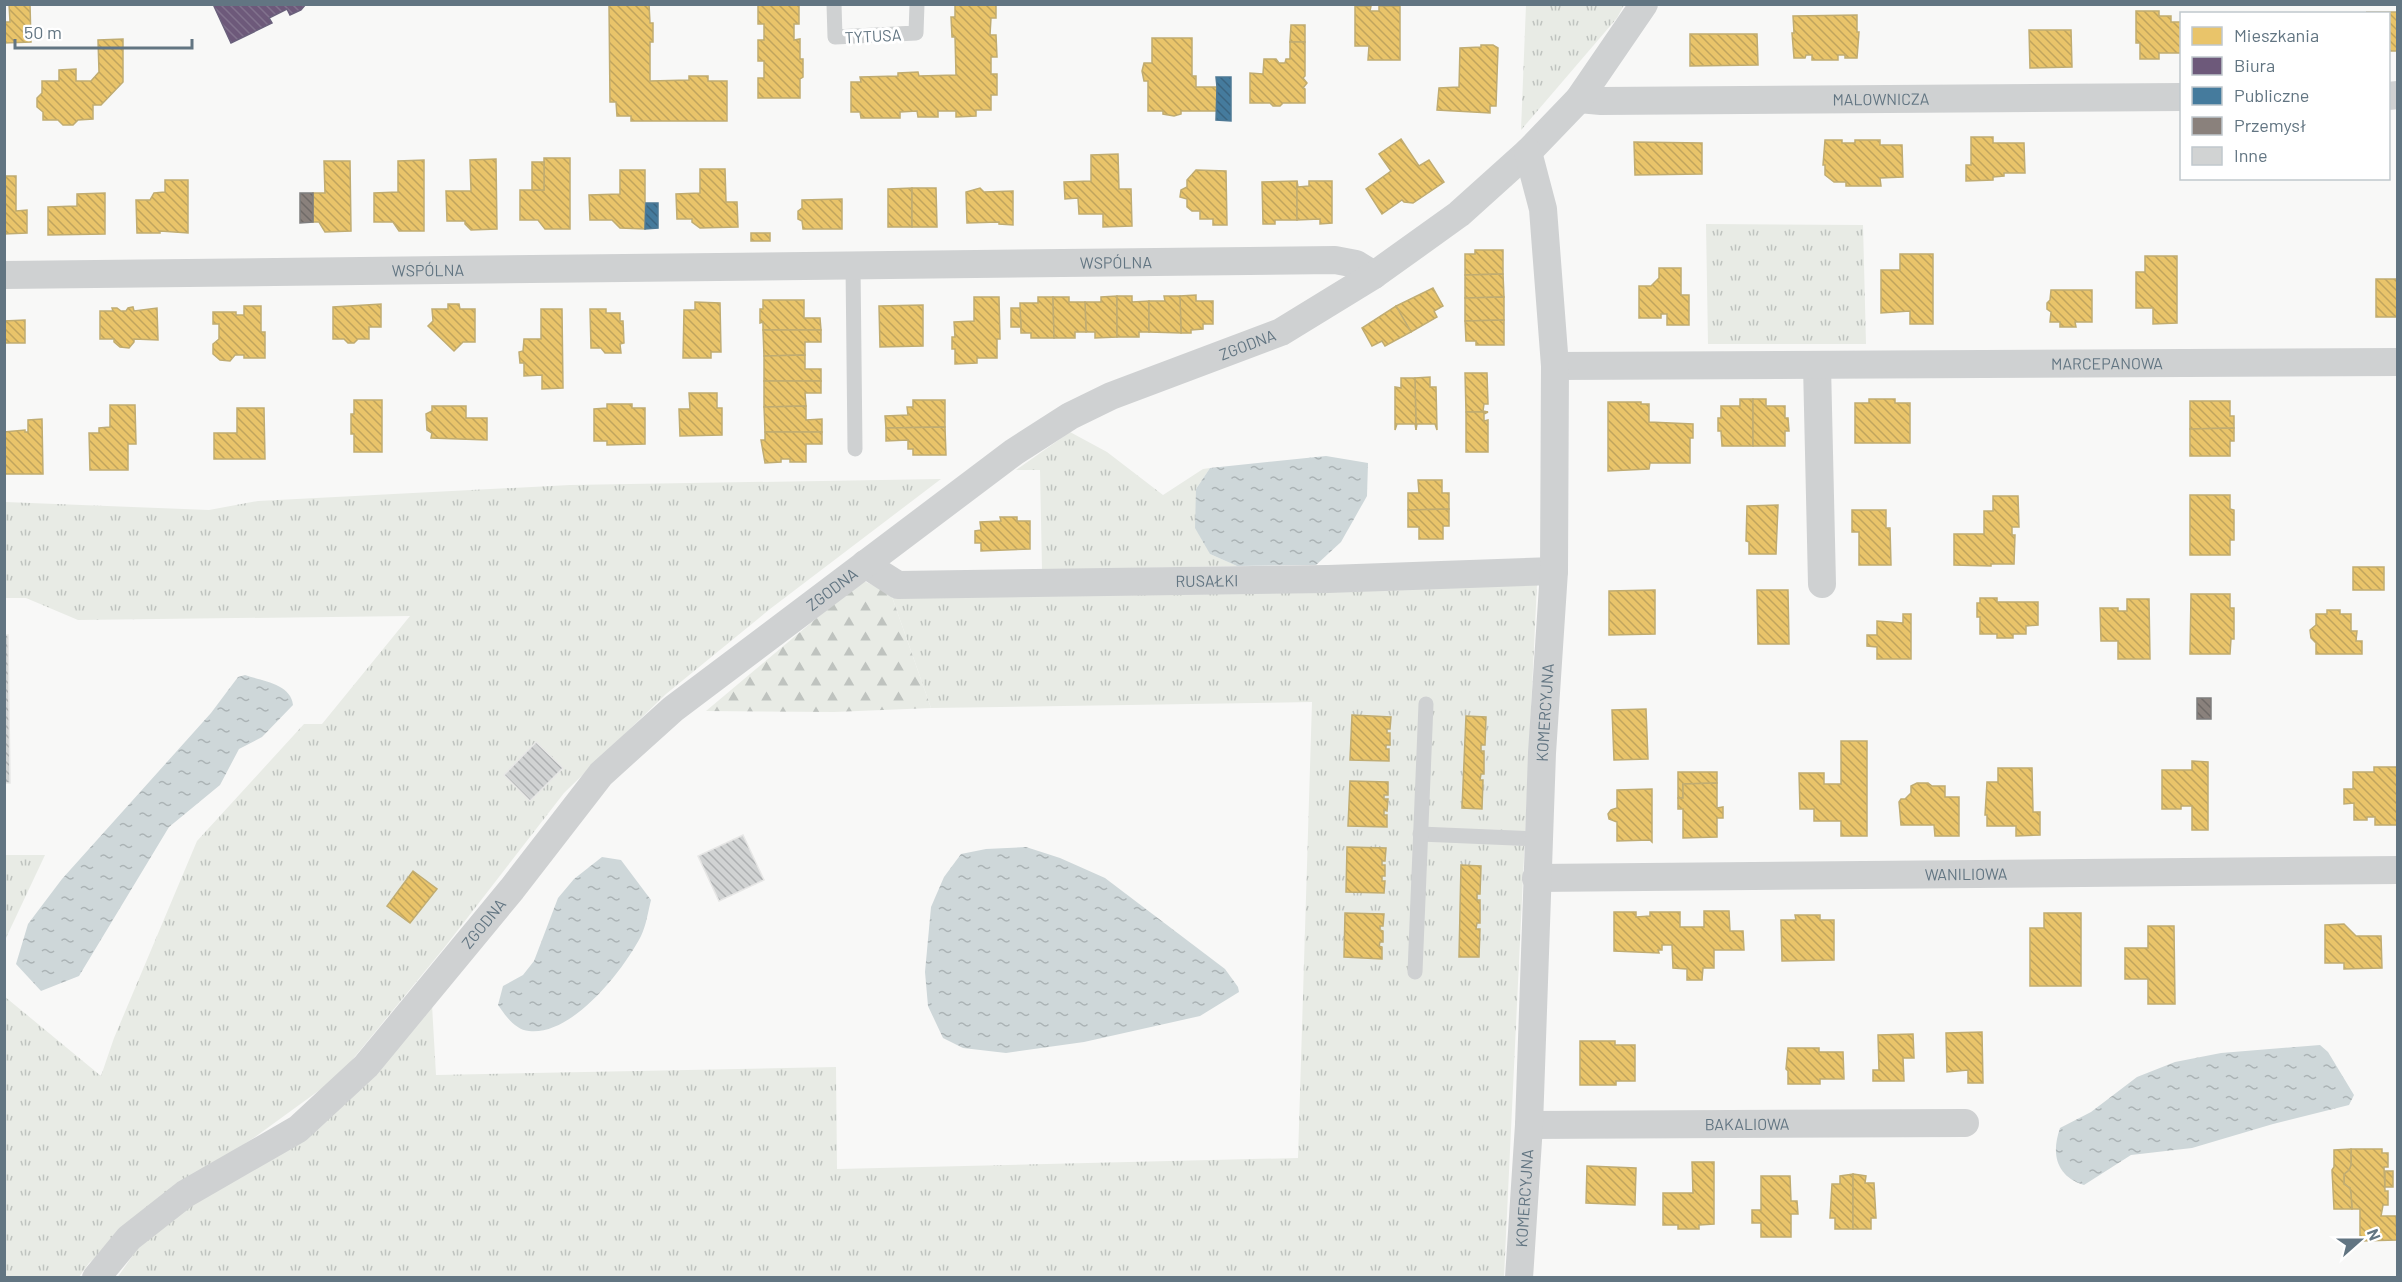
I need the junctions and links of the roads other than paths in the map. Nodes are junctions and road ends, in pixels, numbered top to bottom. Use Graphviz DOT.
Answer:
graph roads {
  1 [pos="834,4"];
  2 [pos="917,4"];
  3 [pos="1644,4"];
  4 [pos="2180,97"];
  5 [pos="1579,99"];
  6 [pos="1528,152"];
  7 [pos="853,265"];
  8 [pos="4,275"];
  9 [pos="1374,275"];
  10 [pos="2397,362"];
  11 [pos="1817,365"];
  12 [pos="1555,366"];
  13 [pos="855,449"];
  14 [pos="865,564"];
  15 [pos="1554,571"];
  16 [pos="1822,584"];
  17 [pos="1426,704"];
  18 [pos="1420,834"];
  19 [pos="1538,839"];
  20 [pos="2397,870"];
  21 [pos="1536,878"];
  22 [pos="1415,972"];
  23 [pos="1965,1123"];
  24 [pos="1529,1125"];
  25 [pos="96,1278"];
  26 [pos="1519,1278"];
  1 -- 2 [label="lane, TYTUSA"];
  3 -- 5 [label="street, ZGODNA"];
  4 -- 5 [label="street, MALOWNICZA"];
  5 -- 6 [label="street, ZGODNA"];
  6 -- 9 [label="street, ZGODNA"];
  6 -- 12 [label="street, KOMERCYJNA"];
  7 -- 8 [label="street, WSPÓLNA"];
  7 -- 9 [label="street, WSPÓLNA"];
  7 -- 13 [label="lane"];
  9 -- 14 [label="street, ZGODNA"];
  10 -- 11 [label="street, MARCEPANOWA"];
  11 -- 12 [label="street, MARCEPANOWA"];
  11 -- 16 [label="street"];
  12 -- 15 [label="street, KOMERCYJNA"];
  14 -- 15 [label="street, RUSAŁKI"];
  14 -- 25 [label="street, ZGODNA"];
  15 -- 19 [label="street, KOMERCYJNA"];
  17 -- 18 [label="lane"];
  18 -- 19 [label="lane"];
  18 -- 22 [label="lane"];
  19 -- 21 [label="street, KOMERCYJNA"];
  20 -- 21 [label="street, WANILIOWA"];
  21 -- 24 [label="street, KOMERCYJNA"];
  23 -- 24 [label="street, BAKALIOWA"];
  24 -- 26 [label="street, KOMERCYJNA"];
}
